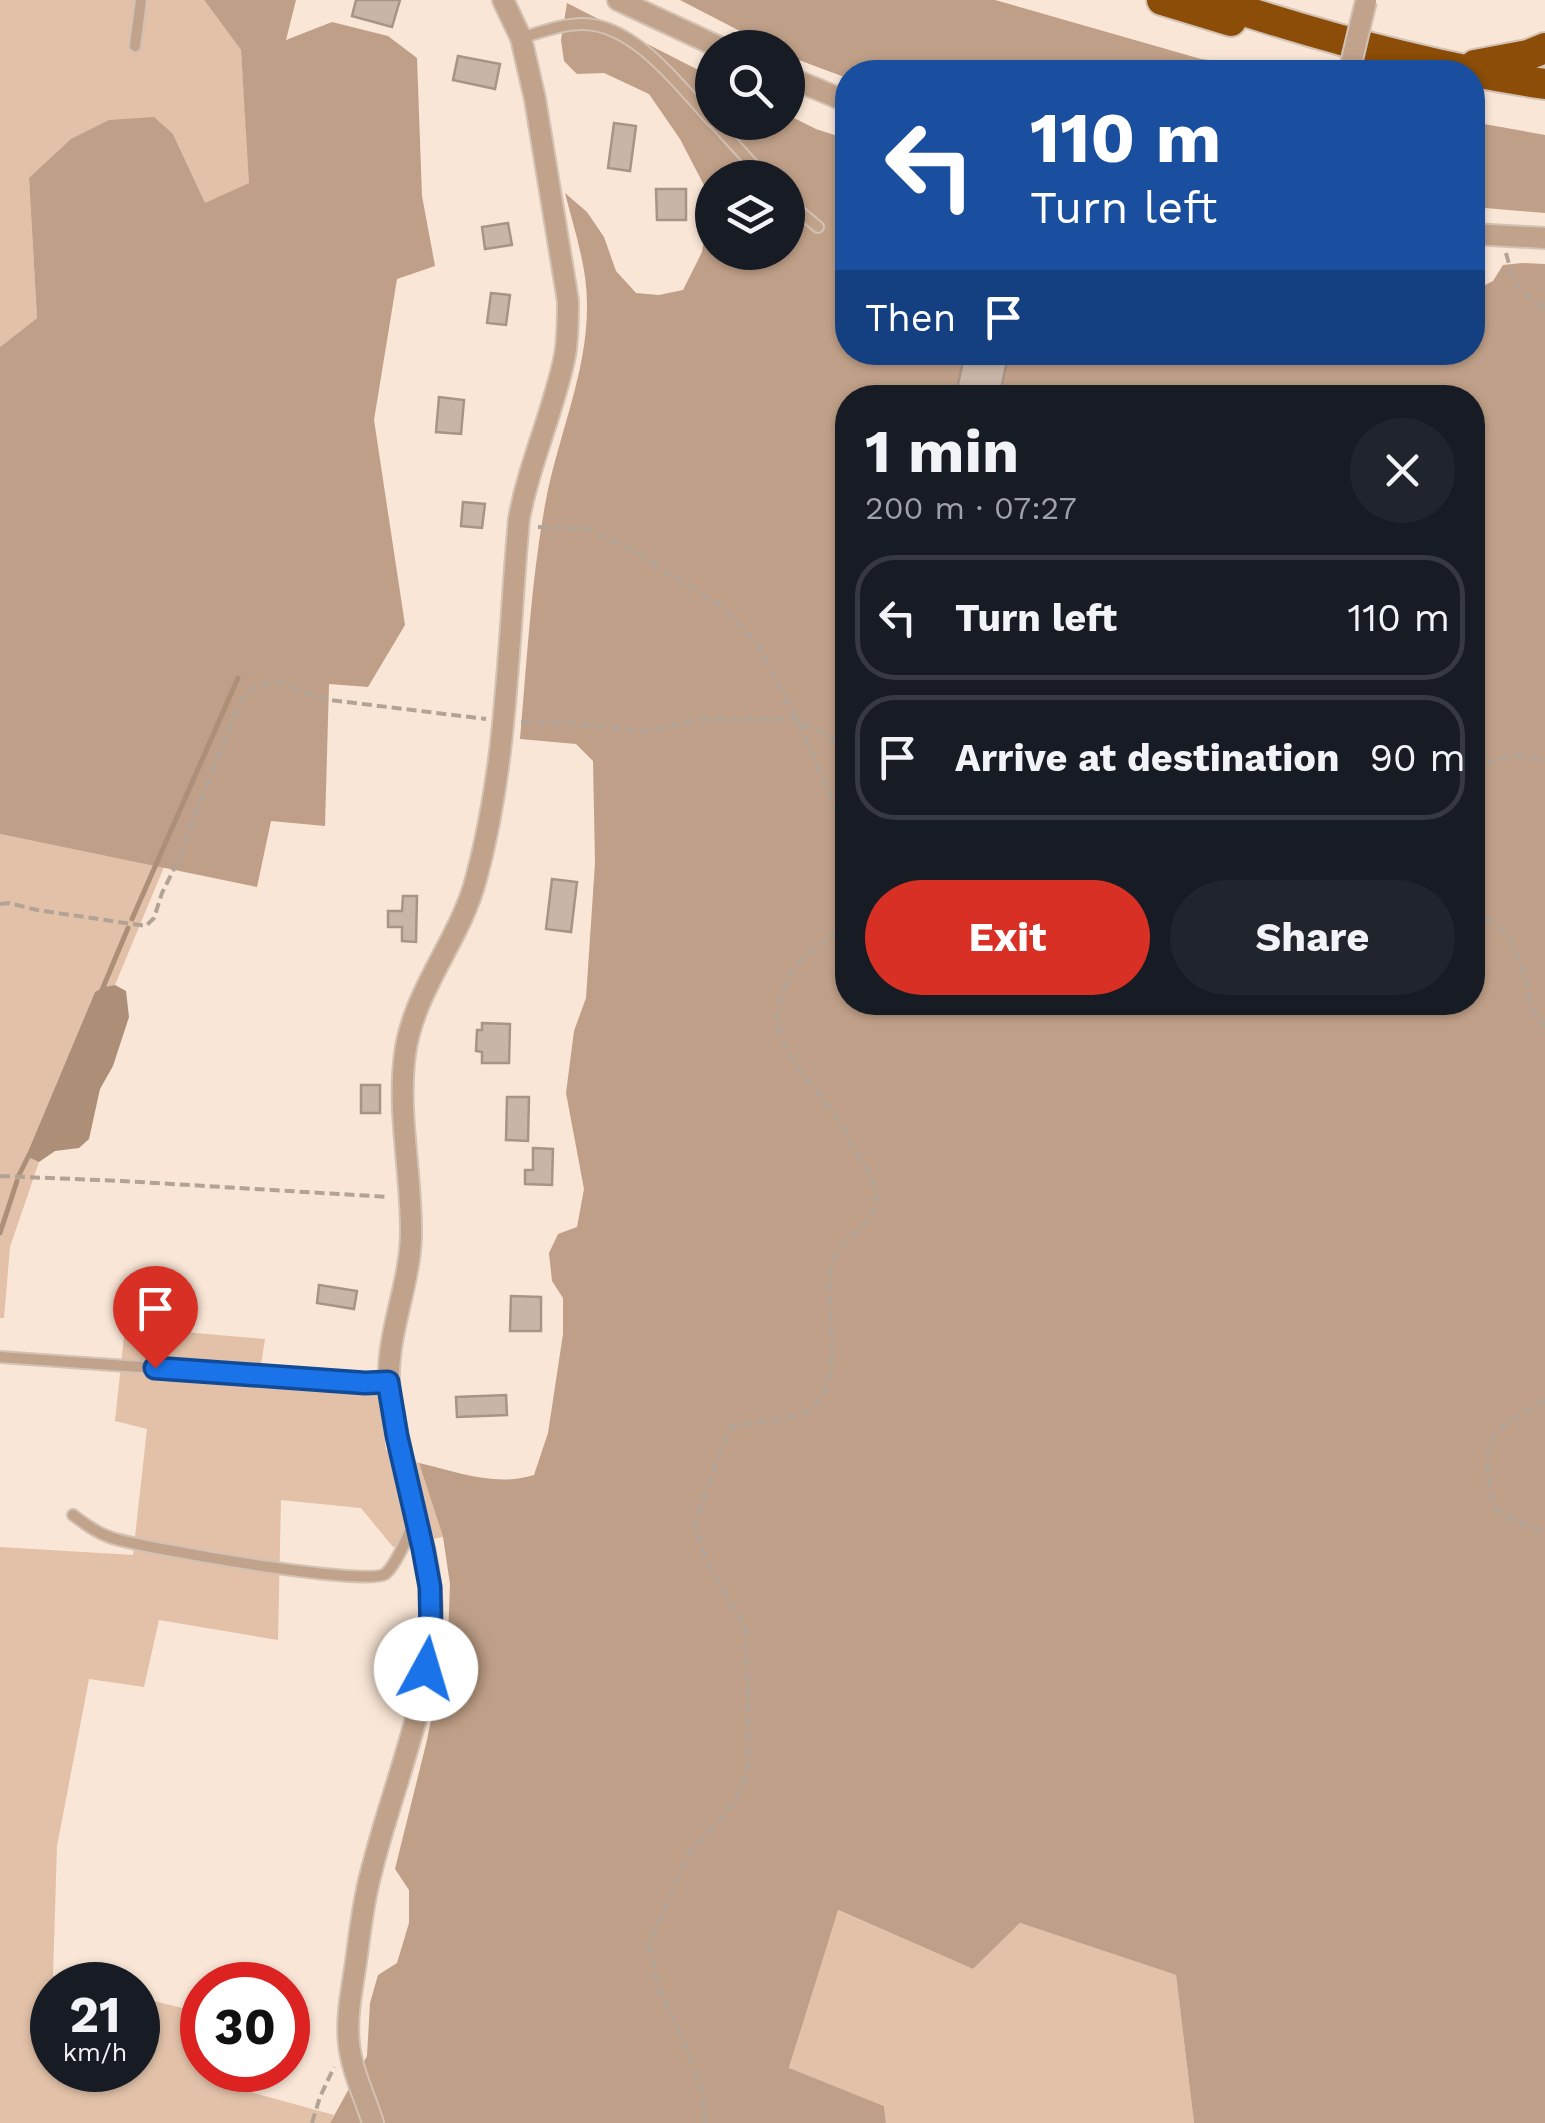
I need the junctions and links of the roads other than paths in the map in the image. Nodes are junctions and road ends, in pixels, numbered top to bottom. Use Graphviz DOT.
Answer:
graph roads {
  1 [pos="141,0"];
  2 [pos="503,0"];
  3 [pos="618,0"];
  4 [pos="1162,0"];
  5 [pos="1210,0"];
  6 [pos="1367,1"];
  7 [pos="695,36"];
  8 [pos="521,38"];
  9 [pos="135,46"];
  10 [pos="1545,48"];
  11 [pos="1352,60"];
  12 [pos="1372,60"];
  13 [pos="1409,60"];
  14 [pos="1485,70"];
  15 [pos="1485,79"];
  16 [pos="1485,82"];
  17 [pos="805,84"];
  18 [pos="1545,84"];
  19 [pos="835,97"];
  20 [pos="1545,99"];
  21 [pos="695,103"];
  22 [pos="730,140"];
  23 [pos="748,160"];
  24 [pos="805,216"];
  25 [pos="818,226"];
  26 [pos="1485,235"];
  27 [pos="1545,238"];
  28 [pos="0,1357"];
  29 [pos="388,1382"];
  30 [pos="73,1515"];
  31 [pos="416,1520"];
  32 [pos="373,2123"];
  1 -- 9 [label="lane"];
  2 -- 8 [label="street"];
  3 -- 7 [label="street"];
  4 -- 12 [label="highway"];
  5 -- 13 [label="highway"];
  6 -- 11 [label="street, bridge"];
  8 -- 21 [label="lane"];
  8 -- 29 [label="street"];
  10 -- 14 [label="highway"];
  15 -- 18 [label="highway"];
  16 -- 20 [label="highway"];
  17 -- 19 [label="street"];
  22 -- 23 [label="lane"];
  24 -- 25 [label="lane"];
  26 -- 27 [label="street"];
  28 -- 29 [label="lane"];
  29 -- 31 [label="street"];
  30 -- 31 [label="lane"];
  31 -- 32 [label="street"];
}
